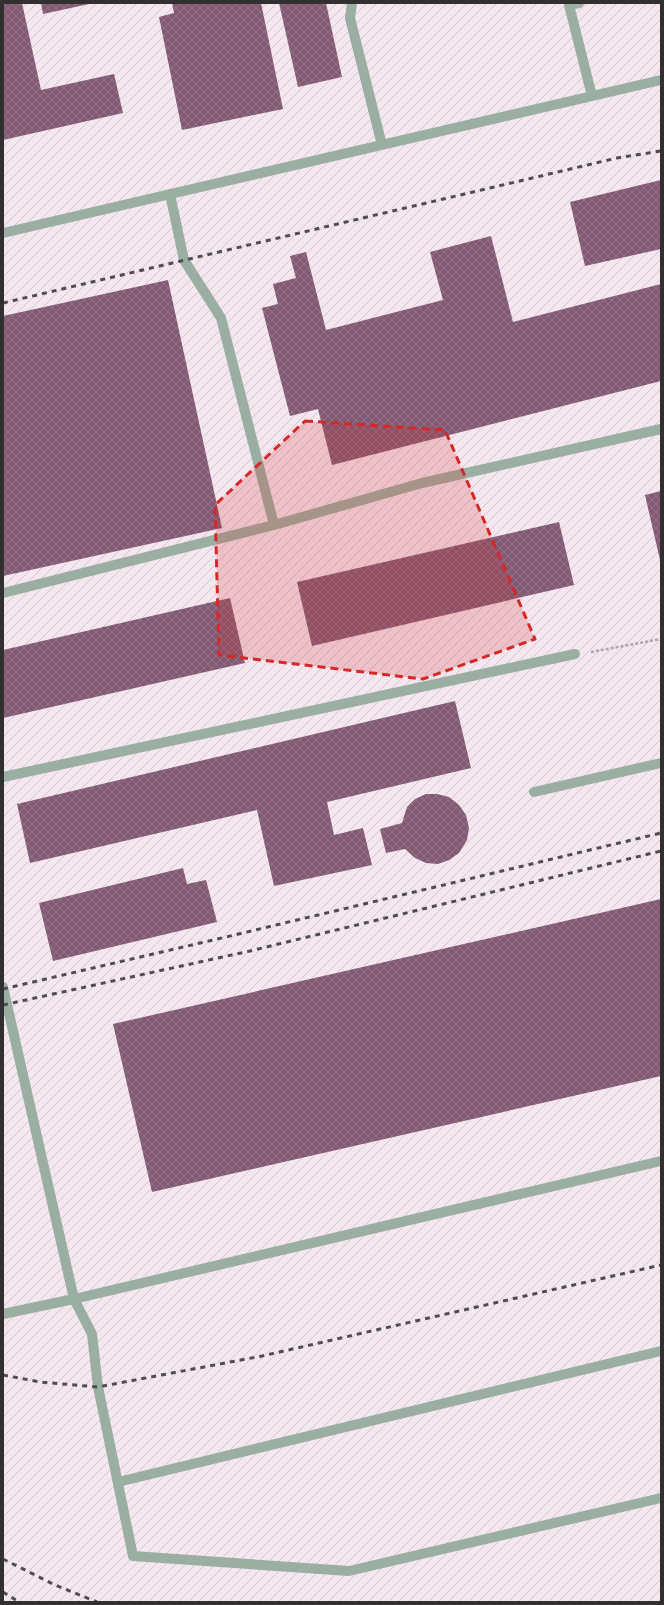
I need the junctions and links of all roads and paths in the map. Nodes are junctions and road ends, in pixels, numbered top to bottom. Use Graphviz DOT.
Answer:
graph roads {
  1 [pos="352,3"];
  2 [pos="579,3"];
  3 [pos="661,80"];
  4 [pos="592,96"];
  5 [pos="382,145"];
  6 [pos="170,194"];
  7 [pos="3,233"];
  8 [pos="661,429"];
  9 [pos="274,525"];
  10 [pos="3,593"];
  11 [pos="661,639"];
  12 [pos="576,654"];
  13 [pos="661,763"];
  14 [pos="3,777"];
  15 [pos="534,792"];
  16 [pos="3,987"];
  17 [pos="661,1161"];
  18 [pos="74,1299"];
  19 [pos="3,1314"];
  20 [pos="661,1351"];
  21 [pos="118,1482"];
  22 [pos="661,1498"];
  1 -- 5 [label="lane"];
  2 -- 4 [label="lane"];
  3 -- 4 [label="lane"];
  4 -- 5 [label="lane"];
  5 -- 6 [label="lane"];
  6 -- 7 [label="lane"];
  6 -- 9 [label="lane"];
  8 -- 9 [label="lane"];
  9 -- 10 [label="lane"];
  11 -- 12 [label="path"];
  12 -- 14 [label="lane"];
  13 -- 15 [label="lane"];
  16 -- 18 [label="lane"];
  17 -- 18 [label="lane"];
  18 -- 19 [label="lane"];
  18 -- 21 [label="lane"];
  20 -- 21 [label="lane"];
  21 -- 22 [label="lane"];
}
